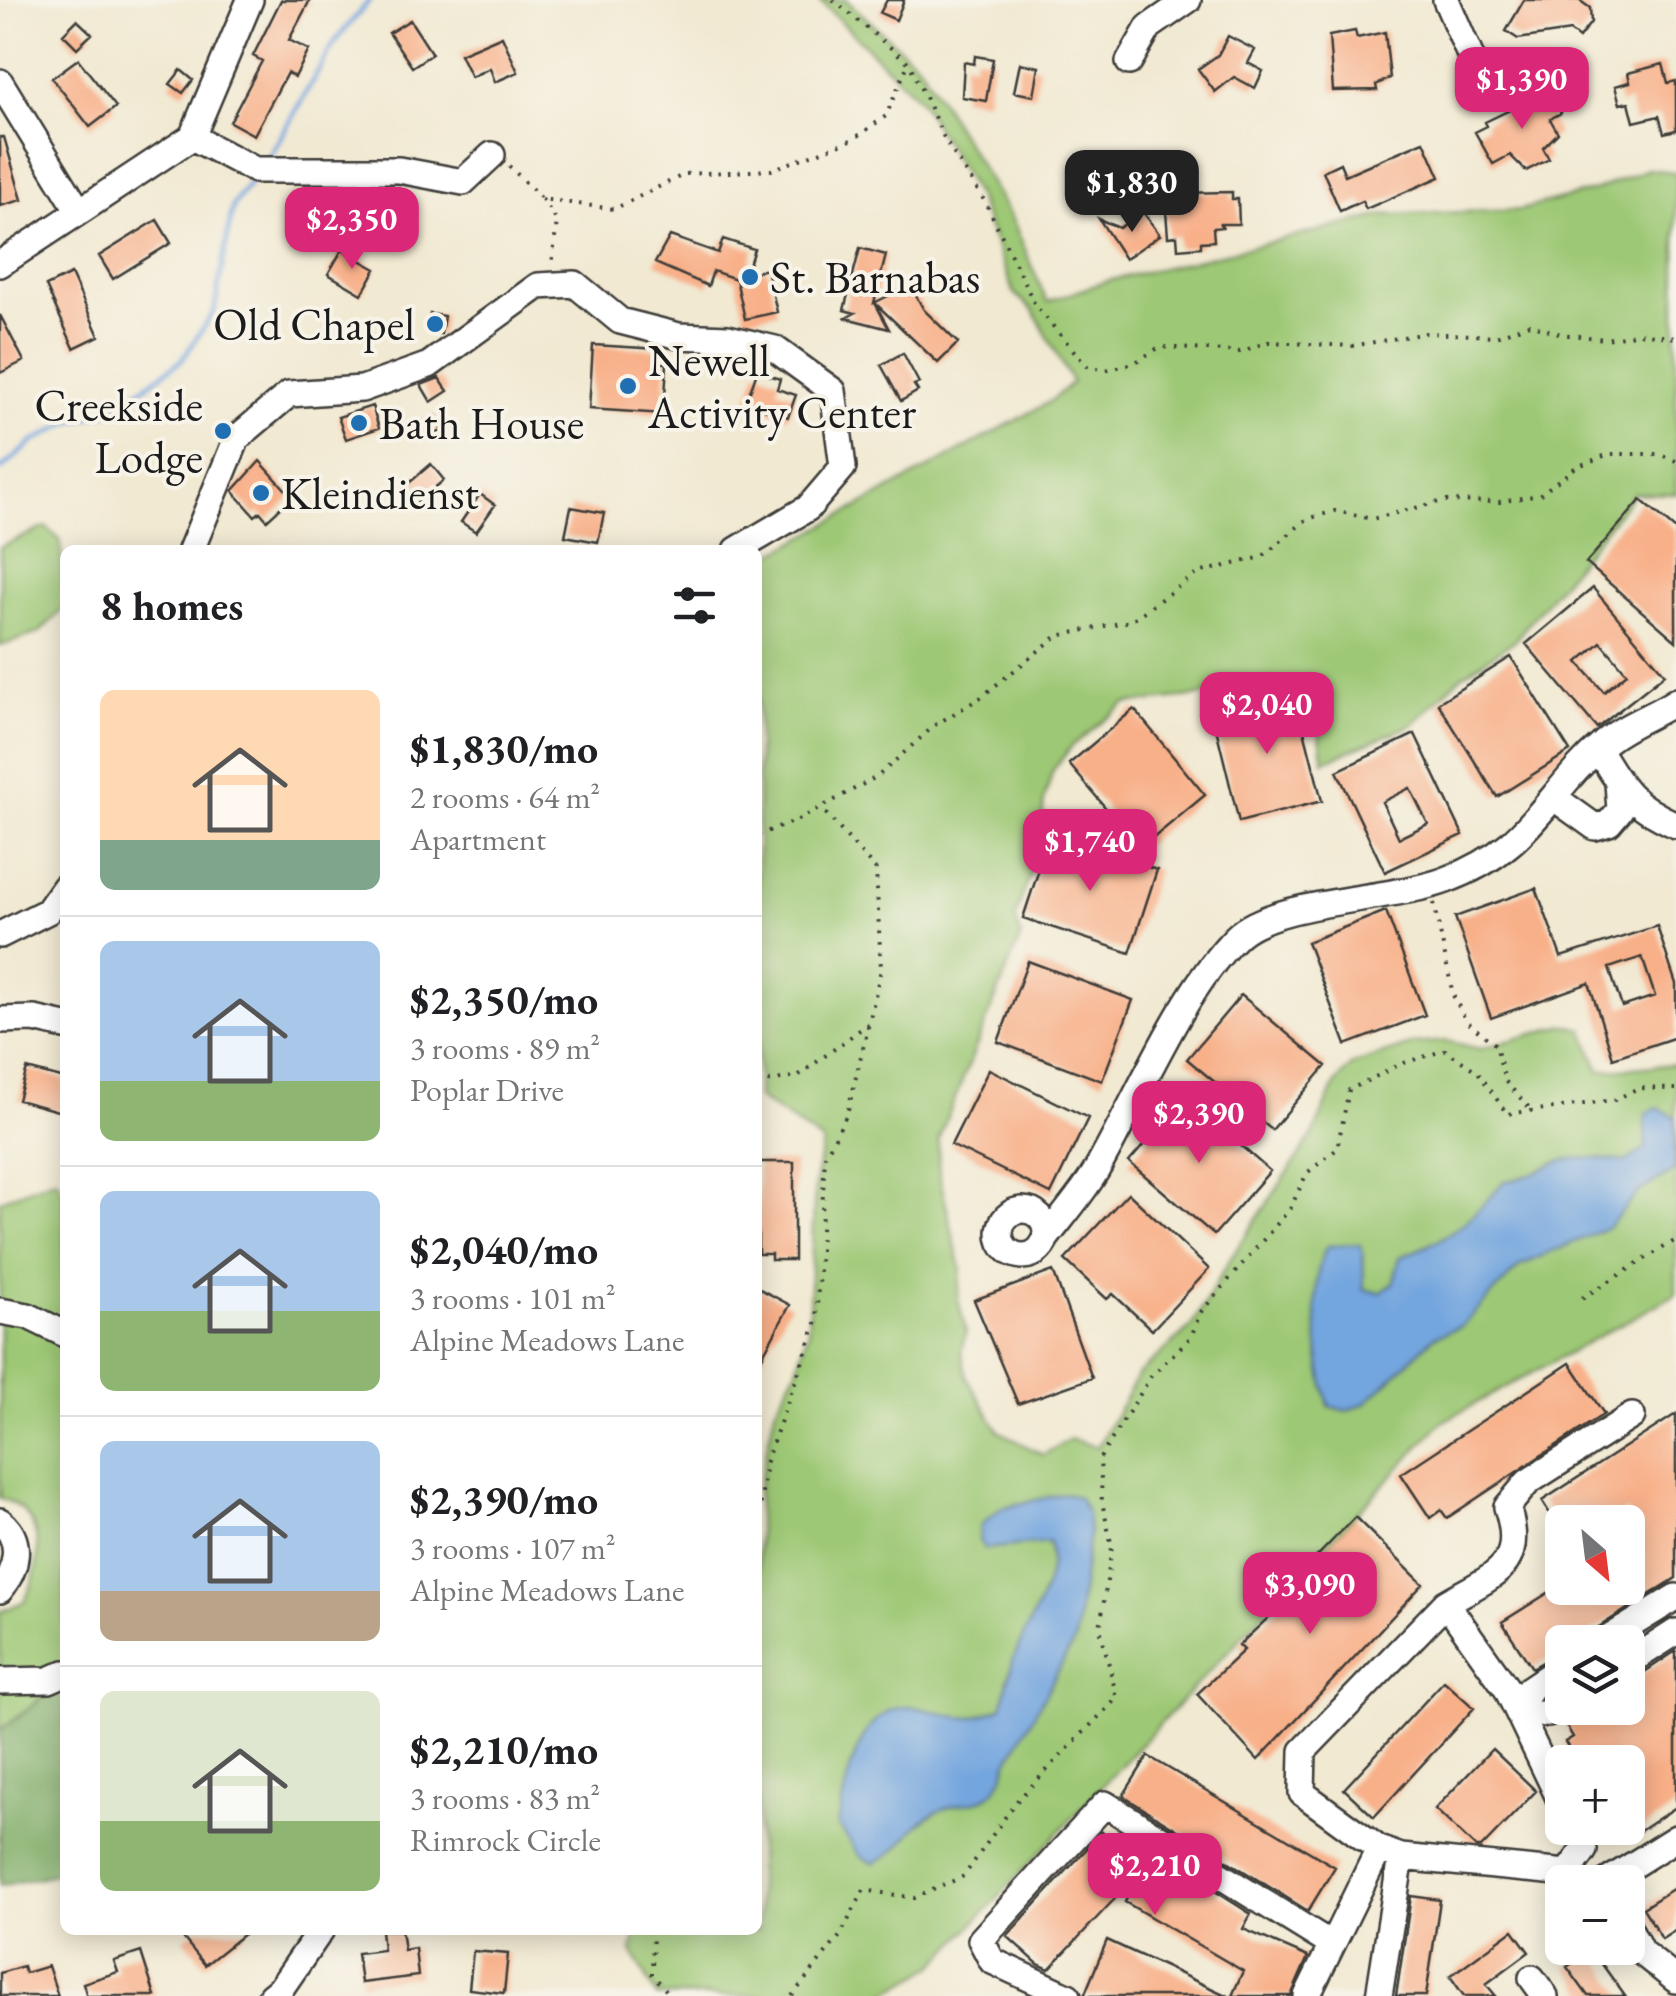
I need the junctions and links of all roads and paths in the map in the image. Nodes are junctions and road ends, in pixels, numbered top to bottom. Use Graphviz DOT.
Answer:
graph roads {
  1 [pos="250,0"];
  2 [pos="1188,0"];
  3 [pos="1446,0"];
  4 [pos="833,1"];
  5 [pos="1129,62"];
  6 [pos="909,63"];
  7 [pos="1476,69"];
  8 [pos="0,82"];
  9 [pos="192,137"];
  10 [pos="492,155"];
  11 [pos="542,199"];
  12 [pos="79,211"];
  13 [pos="0,264"];
  14 [pos="550,285"];
  15 [pos="1676,338"];
  16 [pos="1676,461"];
  17 [pos="193,545"];
  18 [pos="745,545"];
  19 [pos="1676,701"];
  20 [pos="1598,749"];
  21 [pos="1618,784"];
  22 [pos="1556,799"];
  23 [pos="821,808"];
  24 [pos="1676,825"];
  25 [pos="762,833"];
  26 [pos="1429,885"];
  27 [pos="60,893"];
  28 [pos="0,935"];
  29 [pos="0,1020"];
  30 [pos="869,1023"];
  31 [pos="60,1025"];
  32 [pos="762,1082"];
  33 [pos="1676,1089"];
  34 [pos="1533,1112"];
  35 [pos="1046,1238"];
  36 [pos="1676,1240"];
  37 [pos="1582,1298"];
  38 [pos="0,1311"];
  39 [pos="60,1332"];
  40 [pos="1632,1416"];
  41 [pos="762,1493"];
  42 [pos="0,1521"];
  43 [pos="0,1590"];
  44 [pos="1676,1597"];
  45 [pos="1446,1603"];
  46 [pos="1631,1625"];
  47 [pos="1676,1632"];
  48 [pos="1645,1652"];
  49 [pos="60,1675"];
  50 [pos="1545,1679"];
  51 [pos="0,1682"];
  52 [pos="1520,1713"];
  53 [pos="1545,1714"];
  54 [pos="1545,1767"];
  55 [pos="1676,1838"];
  56 [pos="1577,1845"];
  57 [pos="1390,1853"];
  58 [pos="1632,1865"];
  59 [pos="318,1935"];
  60 [pos="654,1935"];
  61 [pos="1329,1943"];
  62 [pos="1645,1955"];
  63 [pos="1676,1982"];
  64 [pos="271,1996"];
  65 [pos="671,1996"];
  66 [pos="792,1996"];
  67 [pos="1068,1996"];
  68 [pos="1306,1996"];
  69 [pos="1379,1996"];
  70 [pos="1672,1996"];
  1 -- 9 [label="street"];
  2 -- 5 [label="street"];
  3 -- 7 [label="street"];
  4 -- 6 [label="path"];
  6 -- 11 [label="path"];
  6 -- 15 [label="path"];
  8 -- 12 [label="street"];
  9 -- 10 [label="street"];
  9 -- 12 [label="street"];
  10 -- 11 [label="path"];
  11 -- 14 [label="path"];
  12 -- 13 [label="street"];
  14 -- 17 [label="street"];
  14 -- 18 [label="street"];
  16 -- 23 [label="path"];
  19 -- 20 [label="street"];
  20 -- 21 [label="street"];
  20 -- 22 [label="street"];
  21 -- 22 [label="street"];
  21 -- 24 [label="street"];
  22 -- 26 [label="street"];
  23 -- 25 [label="path"];
  23 -- 30 [label="path"];
  26 -- 34 [label="path"];
  26 -- 35 [label="street"];
  27 -- 28 [label="street"];
  29 -- 31 [label="street"];
  30 -- 32 [label="path"];
  30 -- 41 [label="path"];
  33 -- 34 [label="path"];
  34 -- 66 [label="path"];
  36 -- 37 [label="path"];
  38 -- 39 [label="street"];
  40 -- 45 [label="street"];
  42 -- 43 [label="street"];
  44 -- 46 [label="street"];
  45 -- 52 [label="street"];
  45 -- 57 [label="street"];
  47 -- 48 [label="street"];
  49 -- 51 [label="street"];
  50 -- 52 [label="street"];
  52 -- 53 [label="street"];
  52 -- 54 [label="street"];
  55 -- 58 [label="street"];
  56 -- 57 [label="street"];
  57 -- 61 [label="street"];
  57 -- 69 [label="street"];
  59 -- 64 [label="street"];
  60 -- 65 [label="path"];
  61 -- 67 [label="street"];
  61 -- 68 [label="street"];
  62 -- 63 [label="street"];
  63 -- 70 [label="street"];
}
